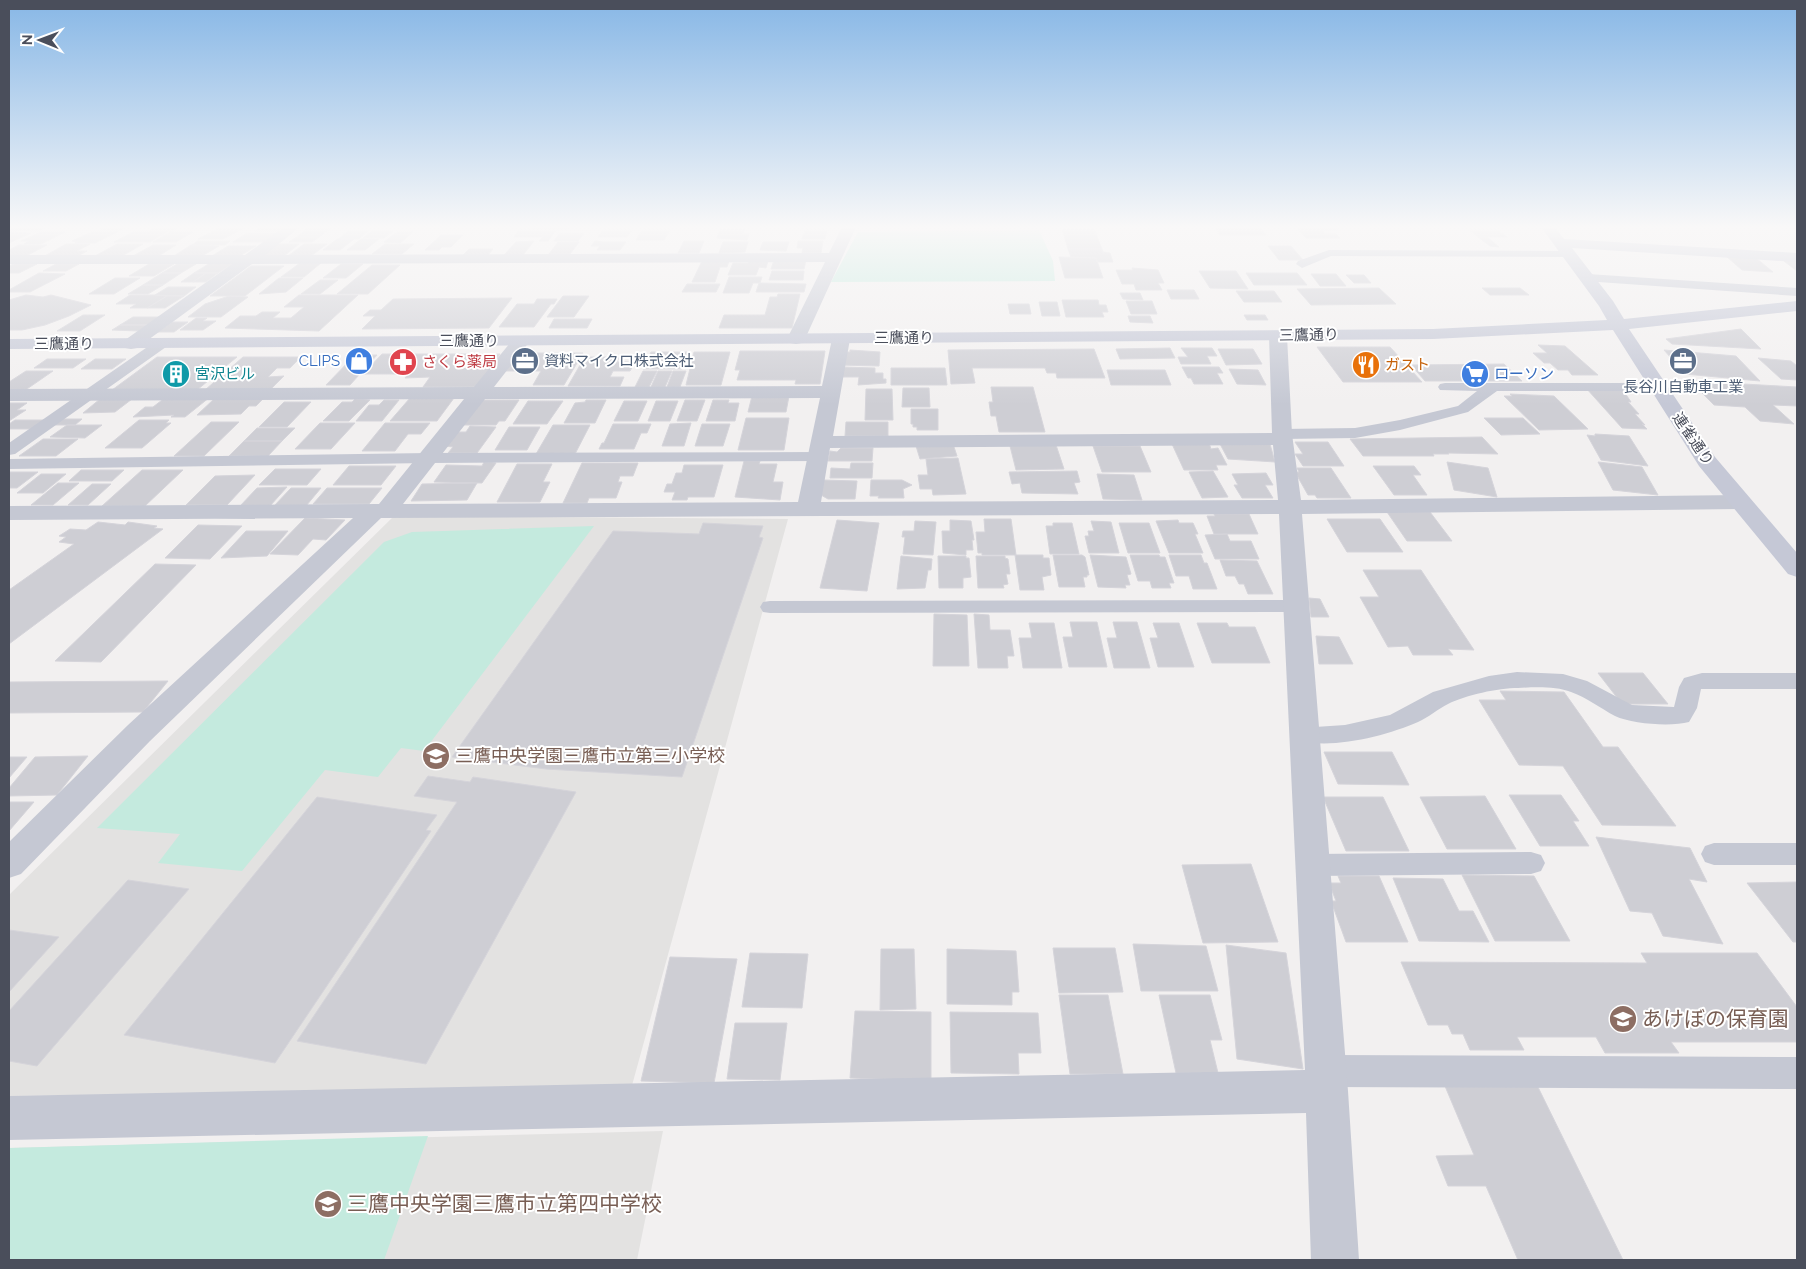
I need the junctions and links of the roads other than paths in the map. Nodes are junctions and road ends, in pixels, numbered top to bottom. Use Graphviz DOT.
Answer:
graph roads {
  1 [pos="211,286"];
  2 [pos="822,286"];
  3 [pos="1593,286"];
  4 [pos="1711,286"];
  5 [pos="1797,292"];
  6 [pos="1797,306"];
  7 [pos="1619,325"];
  8 [pos="1278,336"];
  9 [pos="796,339"];
  10 [pos="841,339"];
  11 [pos="521,341"];
  12 [pos="9,344"];
  13 [pos="131,344"];
  14 [pos="161,344"];
  15 [pos="1445,387"];
  16 [pos="1493,387"];
  17 [pos="1659,387"];
  18 [pos="481,392"];
  19 [pos="830,392"];
  20 [pos="88,394"];
  21 [pos="9,395"];
  22 [pos="1282,436"];
  23 [pos="9,450"];
  24 [pos="820,450"];
  25 [pos="428,458"];
  26 [pos="9,464"];
  27 [pos="1740,502"];
  28 [pos="1290,506"];
  29 [pos="808,509"];
  30 [pos="381,511"];
  31 [pos="9,513"];
  32 [pos="1797,569"];
  33 [pos="1296,606"];
  34 [pos="770,607"];
  35 [pos="1797,681"];
  36 [pos="1305,734"];
  37 [pos="1714,854"];
  38 [pos="1797,854"];
  39 [pos="1531,863"];
  40 [pos="9,864"];
  41 [pos="1313,865"];
  42 [pos="1797,1072"];
  43 [pos="1326,1081"];
  44 [pos="9,1118"];
  45 [pos="1335,1260"];
  1 -- 13 [label="street"];
  2 -- 9 [label="street"];
  3 -- 7 [label="main road, 連雀通り"];
  4 -- 5 [label="lane"];
  6 -- 7 [label="main road, 三鷹通り"];
  7 -- 8 [label="main road, 三鷹通り"];
  7 -- 17 [label="main road, 連雀通り"];
  8 -- 10 [label="main road, 三鷹通り"];
  8 -- 22 [label="street"];
  9 -- 10 [label="main road, 三鷹通り"];
  9 -- 11 [label="main road, 三鷹通り"];
  10 -- 19 [label="street"];
  11 -- 14 [label="main road, 三鷹通り"];
  11 -- 18 [label="street"];
  12 -- 13 [label="main road, 三鷹通り"];
  13 -- 14 [label="main road, 三鷹通り"];
  14 -- 20 [label="lane"];
  15 -- 16 [label="lane"];
  16 -- 17 [label="lane"];
  16 -- 22 [label="lane"];
  17 -- 27 [label="main road, 連雀通り"];
  18 -- 19 [label="street"];
  18 -- 20 [label="street"];
  18 -- 25 [label="street"];
  19 -- 24 [label="street"];
  20 -- 21 [label="street"];
  20 -- 23 [label="lane"];
  22 -- 24 [label="street"];
  22 -- 28 [label="street"];
  24 -- 25 [label="lane"];
  24 -- 29 [label="street"];
  25 -- 26 [label="lane"];
  25 -- 30 [label="street"];
  27 -- 28 [label="street"];
  27 -- 32 [label="main road, 連雀通り"];
  28 -- 29 [label="street"];
  28 -- 33 [label="street"];
  29 -- 30 [label="street"];
  30 -- 31 [label="street"];
  30 -- 40 [label="street"];
  33 -- 34 [label="lane"];
  33 -- 36 [label="street"];
  35 -- 36 [label="lane"];
  36 -- 41 [label="street"];
  37 -- 38 [label="lane"];
  39 -- 41 [label="lane"];
  41 -- 43 [label="street"];
  42 -- 43 [label="lane"];
  43 -- 44 [label="street"];
  43 -- 45 [label="street"];
}
